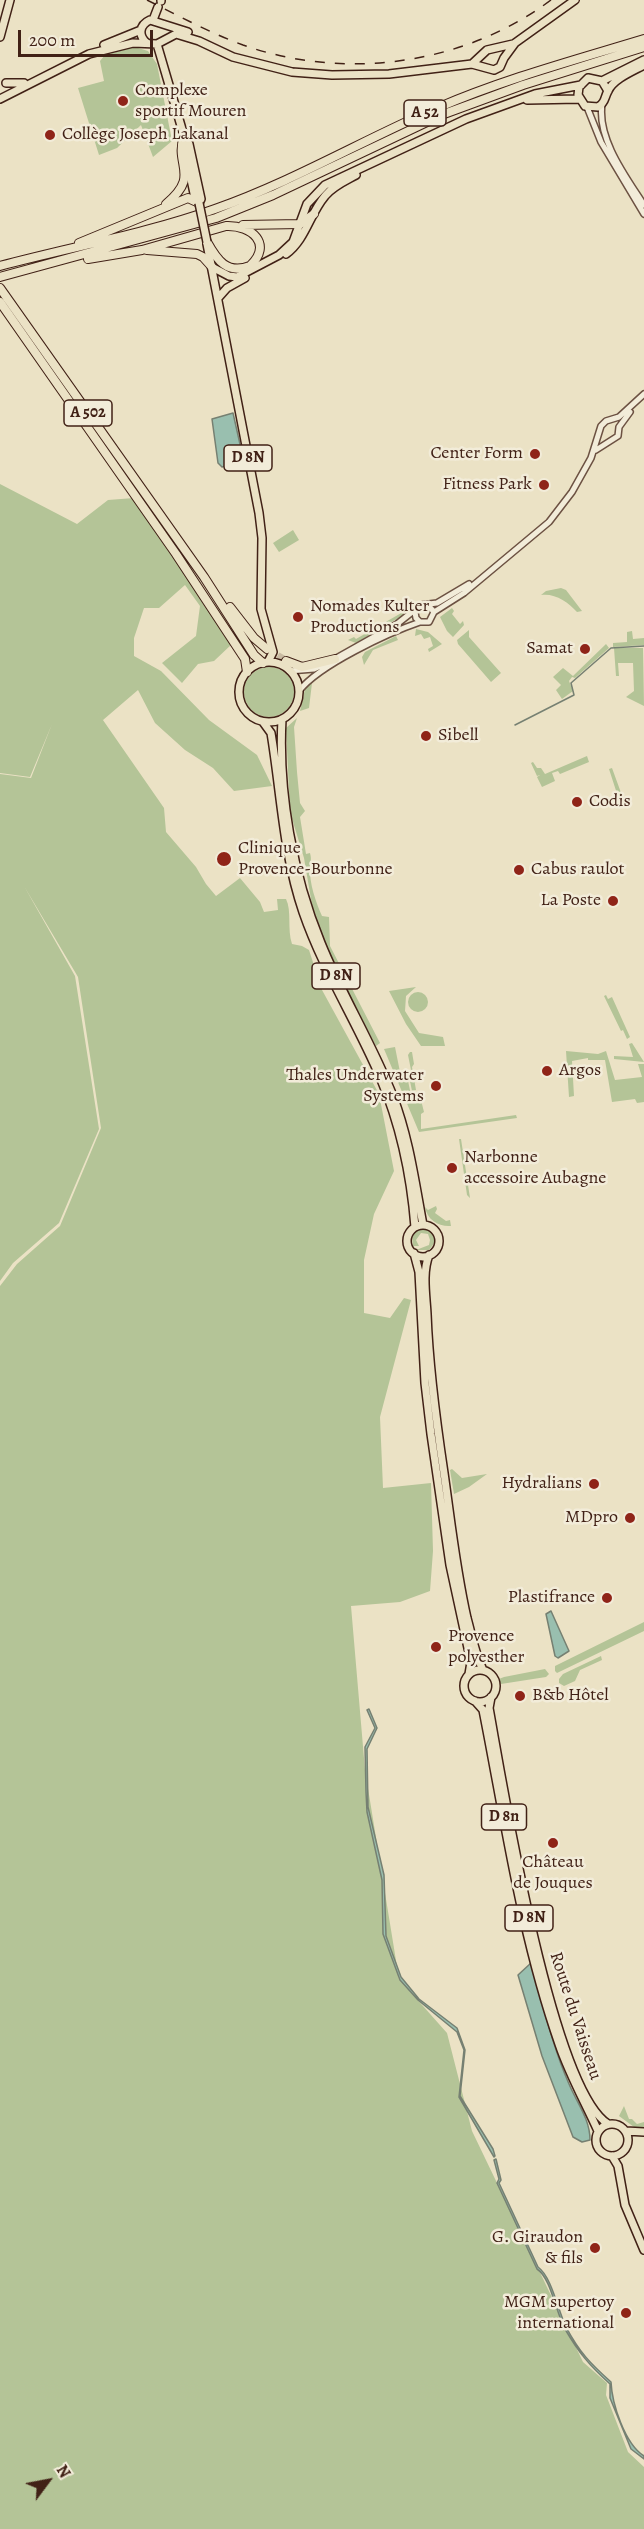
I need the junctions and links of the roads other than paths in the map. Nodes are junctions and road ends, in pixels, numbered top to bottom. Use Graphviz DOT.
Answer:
graph roads {
  1 [pos="10,0"];
  2 [pos="574,0"];
  3 [pos="160,3"];
  4 [pos="153,20"];
  5 [pos="163,25"];
  6 [pos="141,30"];
  7 [pos="0,37"];
  8 [pos="644,39"];
  9 [pos="160,42"];
  10 [pos="147,43"];
  11 [pos="515,43"];
  12 [pos="644,47"];
  13 [pos="497,49"];
  14 [pos="482,56"];
  15 [pos="504,58"];
  16 [pos="644,60"];
  17 [pos="472,64"];
  18 [pos="644,65"];
  19 [pos="484,67"];
  20 [pos="346,74"];
  21 [pos="3,81"];
  22 [pos="602,81"];
  23 [pos="580,85"];
  24 [pos="608,91"];
  25 [pos="3,97"];
  26 [pos="579,99"];
  27 [pos="519,101"];
  28 [pos="602,105"];
  29 [pos="587,107"];
  30 [pos="184,136"];
  31 [pos="396,151"];
  32 [pos="199,203"];
  33 [pos="644,204"];
  34 [pos="162,208"];
  35 [pos="314,214"];
  36 [pos="644,214"];
  37 [pos="300,224"];
  38 [pos="239,225"];
  39 [pos="207,242"];
  40 [pos="142,250"];
  41 [pos="57,252"];
  42 [pos="61,262"];
  43 [pos="0,266"];
  44 [pos="212,267"];
  45 [pos="229,276"];
  46 [pos="0,277"];
  47 [pos="215,284"];
  48 [pos="227,288"];
  49 [pos="1,290"];
  50 [pos="219,297"];
  51 [pos="0,303"];
  52 [pos="644,394"];
  53 [pos="644,399"];
  54 [pos="612,421"];
  55 [pos="619,427"];
  56 [pos="600,431"];
  57 [pos="610,440"];
  58 [pos="594,451"];
  59 [pos="481,576"];
  60 [pos="204,577"];
  61 [pos="428,605"];
  62 [pos="415,612"];
  63 [pos="434,612"];
  64 [pos="263,620"];
  65 [pos="420,622"];
  66 [pos="267,650"];
  67 [pos="335,659"];
  68 [pos="265,663"];
  69 [pos="286,666"];
  70 [pos="247,672"];
  71 [pos="298,691"];
  72 [pos="282,719"];
  73 [pos="263,722"];
  74 [pos="419,1226"];
  75 [pos="414,1253"];
  76 [pos="429,1255"];
  77 [pos="483,1670"];
  78 [pos="469,1674"];
  79 [pos="491,1697"];
  80 [pos="475,1701"];
  81 [pos="608,2124"];
  82 [pos="626,2131"];
  83 [pos="598,2132"];
  84 [pos="642,2133"];
  85 [pos="628,2141"];
  86 [pos="624,2151"];
  87 [pos="612,2156"];
  88 [pos="644,2242"];
  89 [pos="644,2250"];
  1 -- 7 [label="main road"];
  2 -- 11 [label="main road"];
  3 -- 4 [label="main road"];
  4 -- 5 [label="main road"];
  4 -- 6 [label="main road"];
  5 -- 9 [label="main road"];
  5 -- 20 [label="main road"];
  6 -- 10 [label="main road"];
  6 -- 21 [label="main road"];
  8 -- 41 [label="highway, A 52"];
  9 -- 10 [label="main road"];
  9 -- 20 [label="main road"];
  9 -- 30 [label="main road, D 8N"];
  10 -- 25 [label="main road"];
  11 -- 13 [label="main road"];
  11 -- 15 [label="main road"];
  12 -- 42 [label="highway, A 52"];
  13 -- 14 [label="main road"];
  13 -- 15 [label="main road"];
  14 -- 17 [label="main road"];
  14 -- 19 [label="main road"];
  15 -- 19 [label="main road"];
  16 -- 22 [label="main road"];
  17 -- 19 [label="main road"];
  17 -- 20 [label="main road"];
  18 -- 24 [label="main road"];
  21 -- 25 [label="main road"];
  22 -- 23 [label="main road"];
  22 -- 24 [label="main road"];
  23 -- 26 [label="main road"];
  23 -- 27 [label="main road"];
  24 -- 28 [label="main road"];
  26 -- 27 [label="main road"];
  26 -- 29 [label="main road"];
  27 -- 31 [label="main road"];
  28 -- 29 [label="main road"];
  28 -- 33 [label="street"];
  29 -- 36 [label="street"];
  30 -- 32 [label="main road, D 8N"];
  30 -- 34 [label="highway"];
  31 -- 35 [label="main road"];
  31 -- 37 [label="main road"];
  32 -- 34 [label="highway"];
  32 -- 39 [label="main road, D 8N, bridge"];
  34 -- 41 [label="highway"];
  35 -- 37 [label="highway"];
  35 -- 48 [label="main road"];
  37 -- 38 [label="highway"];
  37 -- 45 [label="main road"];
  38 -- 39 [label="highway"];
  38 -- 40 [label="highway"];
  39 -- 44 [label="main road, D 8N"];
  40 -- 42 [label="highway"];
  40 -- 44 [label="highway"];
  41 -- 43 [label="highway, A 52"];
  42 -- 46 [label="highway, A 52"];
  44 -- 45 [label="main road"];
  44 -- 47 [label="main road, D 8N"];
  45 -- 47 [label="main road"];
  47 -- 48 [label="main road"];
  47 -- 50 [label="main road, D 8N"];
  48 -- 50 [label="main road"];
  49 -- 60 [label="highway, A 502"];
  50 -- 64 [label="main road, D 8N"];
  51 -- 70 [label="highway, A 502"];
  52 -- 54 [label="street"];
  53 -- 55 [label="street"];
  54 -- 55 [label="street"];
  54 -- 56 [label="street"];
  55 -- 57 [label="street"];
  56 -- 57 [label="street"];
  56 -- 58 [label="street"];
  57 -- 58 [label="street"];
  58 -- 59 [label="street"];
  59 -- 61 [label="street"];
  59 -- 63 [label="street"];
  60 -- 66 [label="highway"];
  60 -- 68 [label="highway, A 502"];
  61 -- 62 [label="street"];
  61 -- 63 [label="street"];
  62 -- 65 [label="street"];
  62 -- 67 [label="street"];
  63 -- 65 [label="street"];
  64 -- 68 [label="main road, D 8N"];
  64 -- 69 [label="main road, D 8N"];
  65 -- 71 [label="street"];
  67 -- 69 [label="highway"];
  68 -- 69 [label="main road"];
  68 -- 70 [label="main road"];
  69 -- 71 [label="main road"];
  70 -- 73 [label="main road"];
  71 -- 72 [label="main road"];
  72 -- 73 [label="main road"];
  72 -- 74 [label="main road, D 8N"];
  73 -- 74 [label="main road, D 8N"];
  74 -- 75 [label="main road"];
  74 -- 76 [label="main road"];
  75 -- 76 [label="main road"];
  75 -- 78 [label="main road"];
  76 -- 77 [label="main road"];
  77 -- 78 [label="main road"];
  77 -- 79 [label="main road"];
  78 -- 80 [label="main road"];
  79 -- 80 [label="main road"];
  79 -- 81 [label="main road, Route du Vaisseau / D 8N"];
  80 -- 83 [label="main road, Route du Vaisseau / D 8n"];
  81 -- 82 [label="main road"];
  81 -- 83 [label="main road"];
  82 -- 84 [label="main road"];
  82 -- 85 [label="main road"];
  83 -- 87 [label="main road"];
  84 -- 85 [label="main road"];
  85 -- 86 [label="main road"];
  86 -- 87 [label="main road"];
  86 -- 88 [label="main road"];
  87 -- 89 [label="main road"];
}
